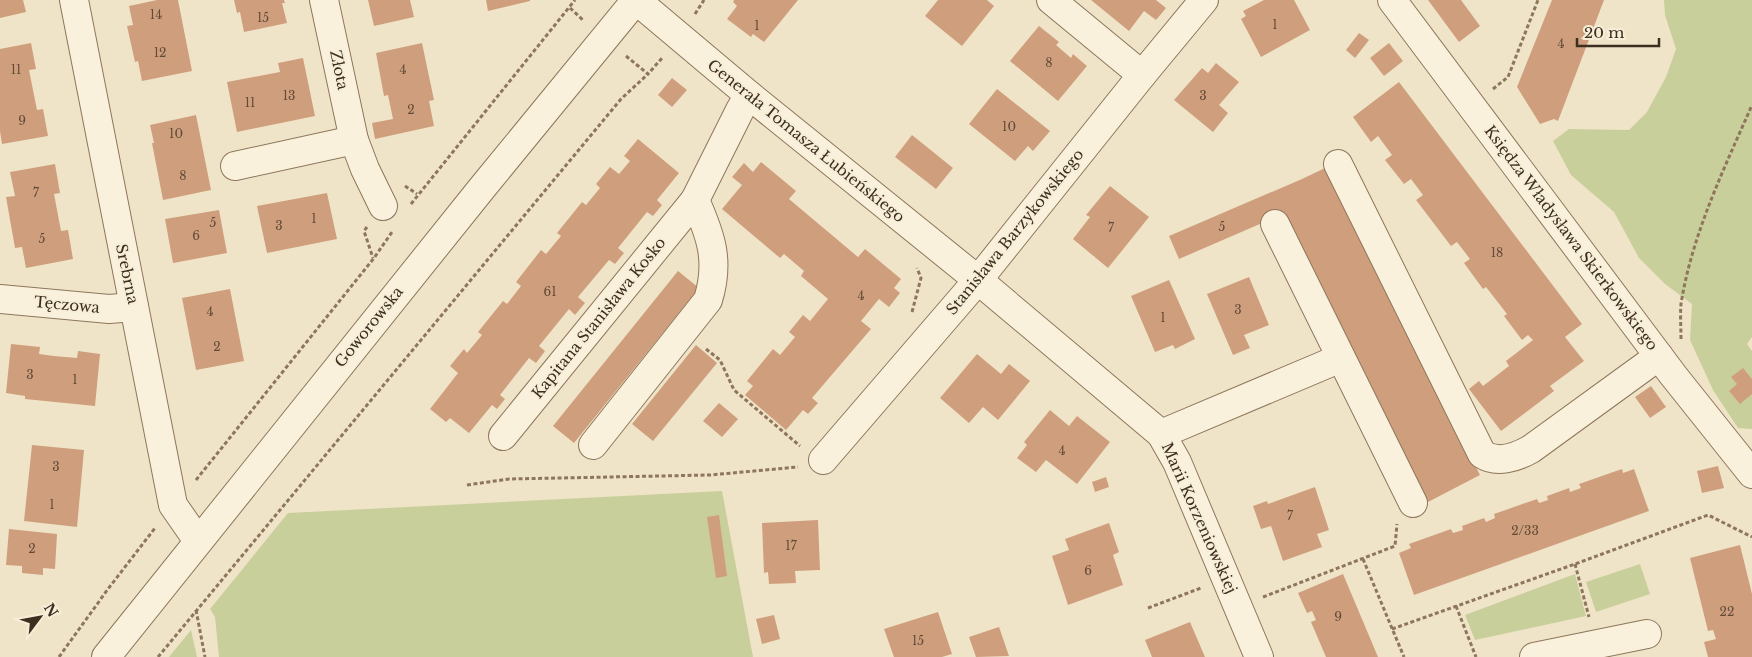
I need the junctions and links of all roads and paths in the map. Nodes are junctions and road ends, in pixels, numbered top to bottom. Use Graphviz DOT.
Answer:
graph roads {
  1 [pos="74,0"];
  2 [pos="324,0"];
  3 [pos="575,0"];
  4 [pos="636,0"];
  5 [pos="704,0"];
  6 [pos="1051,0"];
  7 [pos="1204,0"];
  8 [pos="1392,0"];
  9 [pos="1538,0"];
  10 [pos="696,10"];
  11 [pos="648,74"];
  12 [pos="1142,75"];
  13 [pos="749,95"];
  14 [pos="1752,105"];
  15 [pos="1472,106"];
  16 [pos="354,140"];
  17 [pos="1338,164"];
  18 [pos="235,166"];
  19 [pos="695,200"];
  20 [pos="395,214"];
  21 [pos="1275,224"];
  22 [pos="364,230"];
  23 [pos="374,258"];
  24 [pos="913,261"];
  25 [pos="978,280"];
  26 [pos="0,299"];
  27 [pos="134,307"];
  28 [pos="910,321"];
  29 [pos="684,331"];
  30 [pos="1670,350"];
  31 [pos="1341,358"];
  32 [pos="1161,434"];
  33 [pos="503,436"];
  34 [pos="593,445"];
  35 [pos="815,456"];
  36 [pos="1749,465"];
  37 [pos="190,478"];
  38 [pos="196,480"];
  39 [pos="467,485"];
  40 [pos="1413,503"];
  41 [pos="173,505"];
  42 [pos="1752,537"];
  43 [pos="198,541"];
  44 [pos="1363,559"];
  45 [pos="1575,564"];
  46 [pos="1202,588"];
  47 [pos="1238,606"];
  48 [pos="1456,606"];
  49 [pos="1148,608"];
  50 [pos="196,610"];
  51 [pos="1392,629"];
  52 [pos="1647,634"];
  53 [pos="1596,644"];
  54 [pos="1546,656"];
  55 [pos="59,657"];
  56 [pos="106,657"];
  57 [pos="158,657"];
  58 [pos="205,657"];
  59 [pos="1259,657"];
  60 [pos="1404,657"];
  61 [pos="1476,657"];
  1 -- 27 [label="street, Srebrna"];
  2 -- 16 [label="street, Złota"];
  3 -- 20 [label="path"];
  4 -- 13 [label="street, Generała Tomasza Łubieńskiego"];
  4 -- 43 [label="street, Goworowska"];
  5 -- 10 [label="path"];
  6 -- 12 [label="street"];
  7 -- 12 [label="street, Stanisława Barzykowskiego"];
  8 -- 15 [label="street, Księdza Władysława Skierkowskiego"];
  9 -- 15 [label="path"];
  11 -- 50 [label="path"];
  12 -- 25 [label="street, Stanisława Barzykowskiego"];
  13 -- 19 [label="street, Kapitana Stanisława Kosko"];
  13 -- 25 [label="street, Generała Tomasza Łubieńskiego"];
  14 -- 30 [label="path"];
  15 -- 30 [label="street, Księdza Władysława Skierkowskiego"];
  16 -- 18 [label="street"];
  16 -- 20 [label="street, Złota"];
  17 -- 30 [label="street"];
  19 -- 29 [label="street"];
  19 -- 33 [label="street, Kapitana Stanisława Kosko"];
  20 -- 23 [label="path"];
  21 -- 31 [label="street"];
  22 -- 23 [label="path"];
  23 -- 38 [label="path"];
  24 -- 28 [label="path"];
  25 -- 32 [label="street, Marii Korzeniowskiej"];
  25 -- 35 [label="street, Stanisława Barzykowskiego"];
  26 -- 27 [label="street, Tęczowa"];
  27 -- 41 [label="street, Srebrna"];
  29 -- 34 [label="street"];
  29 -- 35 [label="path"];
  30 -- 36 [label="street, Księdza Władysława Skierkowskiego"];
  31 -- 32 [label="street"];
  31 -- 40 [label="street"];
  32 -- 47 [label="street, Marii Korzeniowskiej"];
  35 -- 39 [label="path"];
  37 -- 38 [label="path"];
  38 -- 41 [label="path"];
  40 -- 44 [label="path"];
  41 -- 43 [label="street, Srebrna"];
  41 -- 55 [label="path"];
  42 -- 45 [label="path"];
  43 -- 56 [label="street, Goworowska"];
  44 -- 47 [label="path"];
  44 -- 51 [label="path"];
  45 -- 48 [label="path"];
  45 -- 53 [label="path"];
  46 -- 49 [label="path"];
  47 -- 59 [label="street, Marii Korzeniowskiej"];
  48 -- 51 [label="path"];
  48 -- 61 [label="path"];
  50 -- 57 [label="path"];
  50 -- 58 [label="path"];
  51 -- 60 [label="path"];
  52 -- 53 [label="street"];
  53 -- 54 [label="street"];
}
